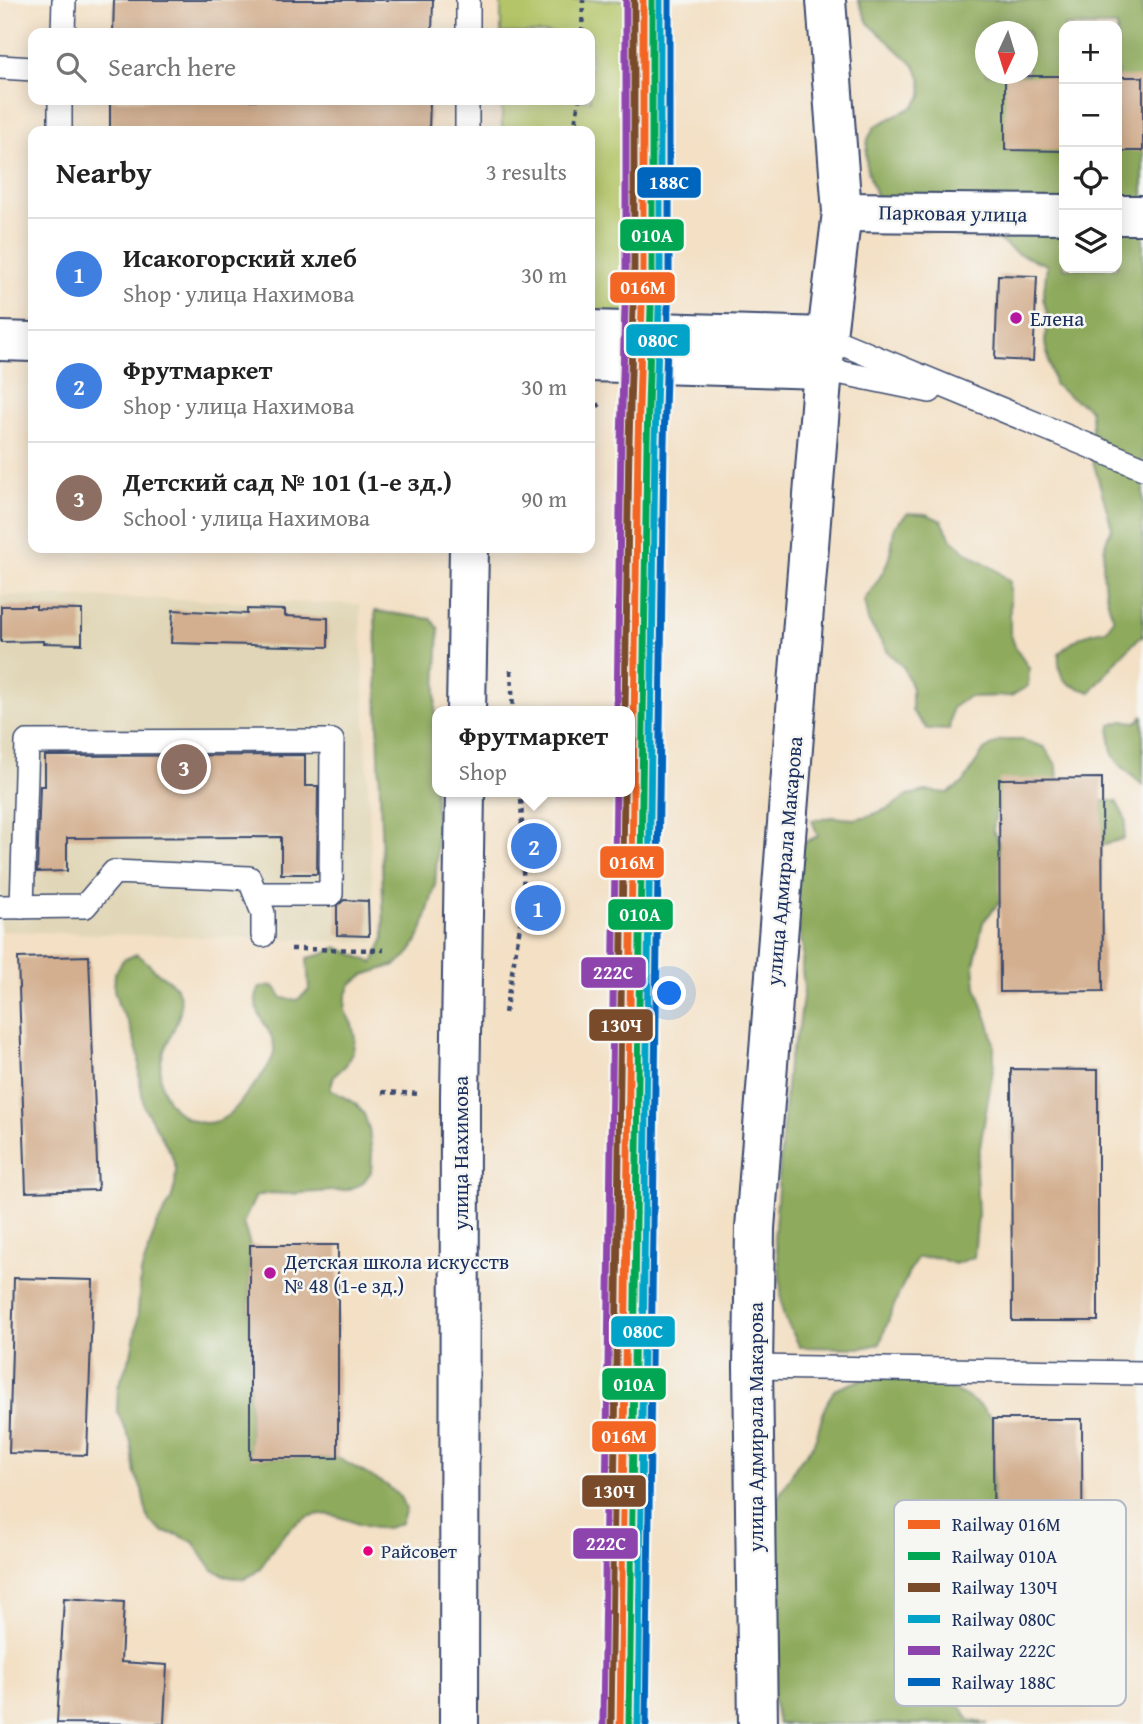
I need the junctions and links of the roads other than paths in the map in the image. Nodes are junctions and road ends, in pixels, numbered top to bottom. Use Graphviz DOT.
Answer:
graph roads {
  1 [pos="64,0"];
  2 [pos="468,0"];
  3 [pos="826,0"];
  4 [pos="63,28"];
  5 [pos="468,28"];
  6 [pos="0,66"];
  7 [pos="28,69"];
  8 [pos="60,105"];
  9 [pos="467,105"];
  10 [pos="60,126"];
  11 [pos="467,126"];
  12 [pos="842,212"];
  13 [pos="1059,214"];
  14 [pos="1122,215"];
  15 [pos="1143,215"];
  16 [pos="595,330"];
  17 [pos="0,341"];
  18 [pos="28,342"];
  19 [pos="825,353"];
  20 [pos="595,362"];
  21 [pos="985,402"];
  22 [pos="1143,468"];
  23 [pos="469,553"];
  24 [pos="466,706"];
  25 [pos="465,797"];
  26 [pos="256,894"];
  27 [pos="11,907"];
  28 [pos="263,935"];
  29 [pos="753,1367"];
  30 [pos="1143,1373"];
  31 [pos="459,1724"];
  32 [pos="758,1724"];
  1 -- 4 [label="lane"];
  2 -- 5 [label="lane"];
  3 -- 12 [label="street, улица Адмирала Макарова"];
  6 -- 7 [label="lane"];
  8 -- 10 [label="lane"];
  9 -- 11 [label="lane"];
  12 -- 13 [label="street, Парковая улица"];
  12 -- 19 [label="street, улица Адмирала Макарова"];
  14 -- 15 [label="street"];
  16 -- 19 [label="street"];
  17 -- 18 [label="street"];
  19 -- 20 [label="street"];
  19 -- 21 [label="lane"];
  19 -- 21 [label="lane"];
  19 -- 29 [label="street, улица Адмирала Макарова"];
  21 -- 22 [label="lane"];
  23 -- 24 [label="street"];
  25 -- 31 [label="street, улица Нахимова"];
  26 -- 27 [label="lane"];
  26 -- 27 [label="lane"];
  26 -- 28 [label="lane"];
  29 -- 30 [label="lane"];
  29 -- 32 [label="street, улица Адмирала Макарова"];
}
